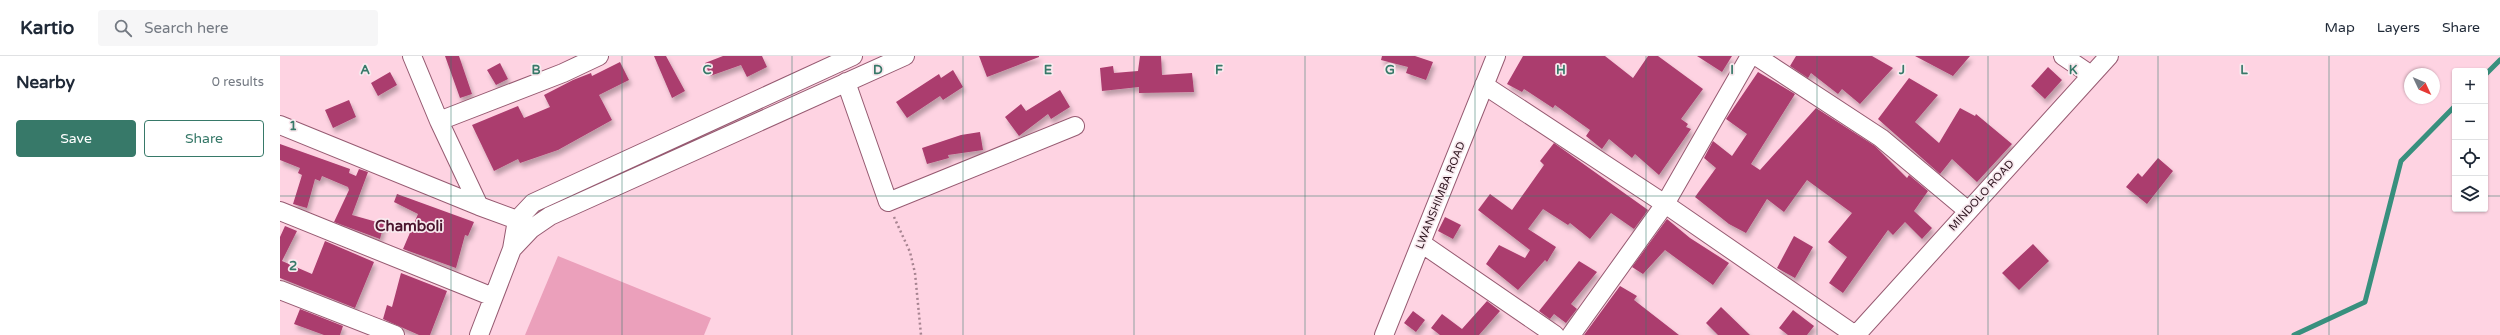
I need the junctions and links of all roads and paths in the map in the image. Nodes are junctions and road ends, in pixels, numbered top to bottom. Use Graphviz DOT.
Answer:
graph roads {
  1 [pos="412,56"];
  2 [pos="599,56"];
  3 [pos="853,56"];
  4 [pos="905,56"];
  5 [pos="1496,56"];
  6 [pos="1750,56"];
  7 [pos="1756,56"];
  8 [pos="2063,56"];
  9 [pos="2109,56"];
  10 [pos="2091,75"];
  11 [pos="846,82"];
  12 [pos="1484,85"];
  13 [pos="439,121"];
  14 [pos="280,125"];
  15 [pos="700,126"];
  16 [pos="1075,126"];
  17 [pos="708,144"];
  18 [pos="888,202"];
  19 [pos="1665,204"];
  20 [pos="479,206"];
  21 [pos="1967,210"];
  22 [pos="280,211"];
  23 [pos="524,225"];
  24 [pos="1421,243"];
  25 [pos="280,290"];
  26 [pos="493,297"];
  27 [pos="395,335"];
  28 [pos="479,335"];
  29 [pos="921,335"];
  30 [pos="1384,335"];
  31 [pos="1555,335"];
  32 [pos="1571,335"];
  33 [pos="1855,335"];
  1 -- 13 [label="street"];
  2 -- 13 [label="street"];
  3 -- 15 [label="street"];
  4 -- 11 [label="street"];
  5 -- 12 [label="street, LWANSHIMBA ROAD"];
  6 -- 19 [label="street"];
  7 -- 21 [label="street"];
  8 -- 10 [label="street"];
  9 -- 10 [label="street, MINDOLO ROAD"];
  10 -- 21 [label="street, MINDOLO ROAD"];
  11 -- 17 [label="street"];
  11 -- 18 [label="street"];
  12 -- 19 [label="street"];
  12 -- 24 [label="street, LWANSHIMBA ROAD"];
  13 -- 20 [label="street"];
  14 -- 20 [label="street"];
  15 -- 17 [label="street"];
  15 -- 23 [label="street"];
  16 -- 18 [label="street"];
  17 -- 23 [label="street"];
  18 -- 29 [label="path"];
  19 -- 32 [label="street"];
  19 -- 33 [label="street"];
  20 -- 23 [label="street"];
  21 -- 33 [label="street, MINDOLO ROAD"];
  22 -- 26 [label="street"];
  23 -- 26 [label="street"];
  24 -- 30 [label="street, LWANSHIMBA ROAD"];
  24 -- 31 [label="street"];
  25 -- 27 [label="street"];
  26 -- 28 [label="street"];
}
